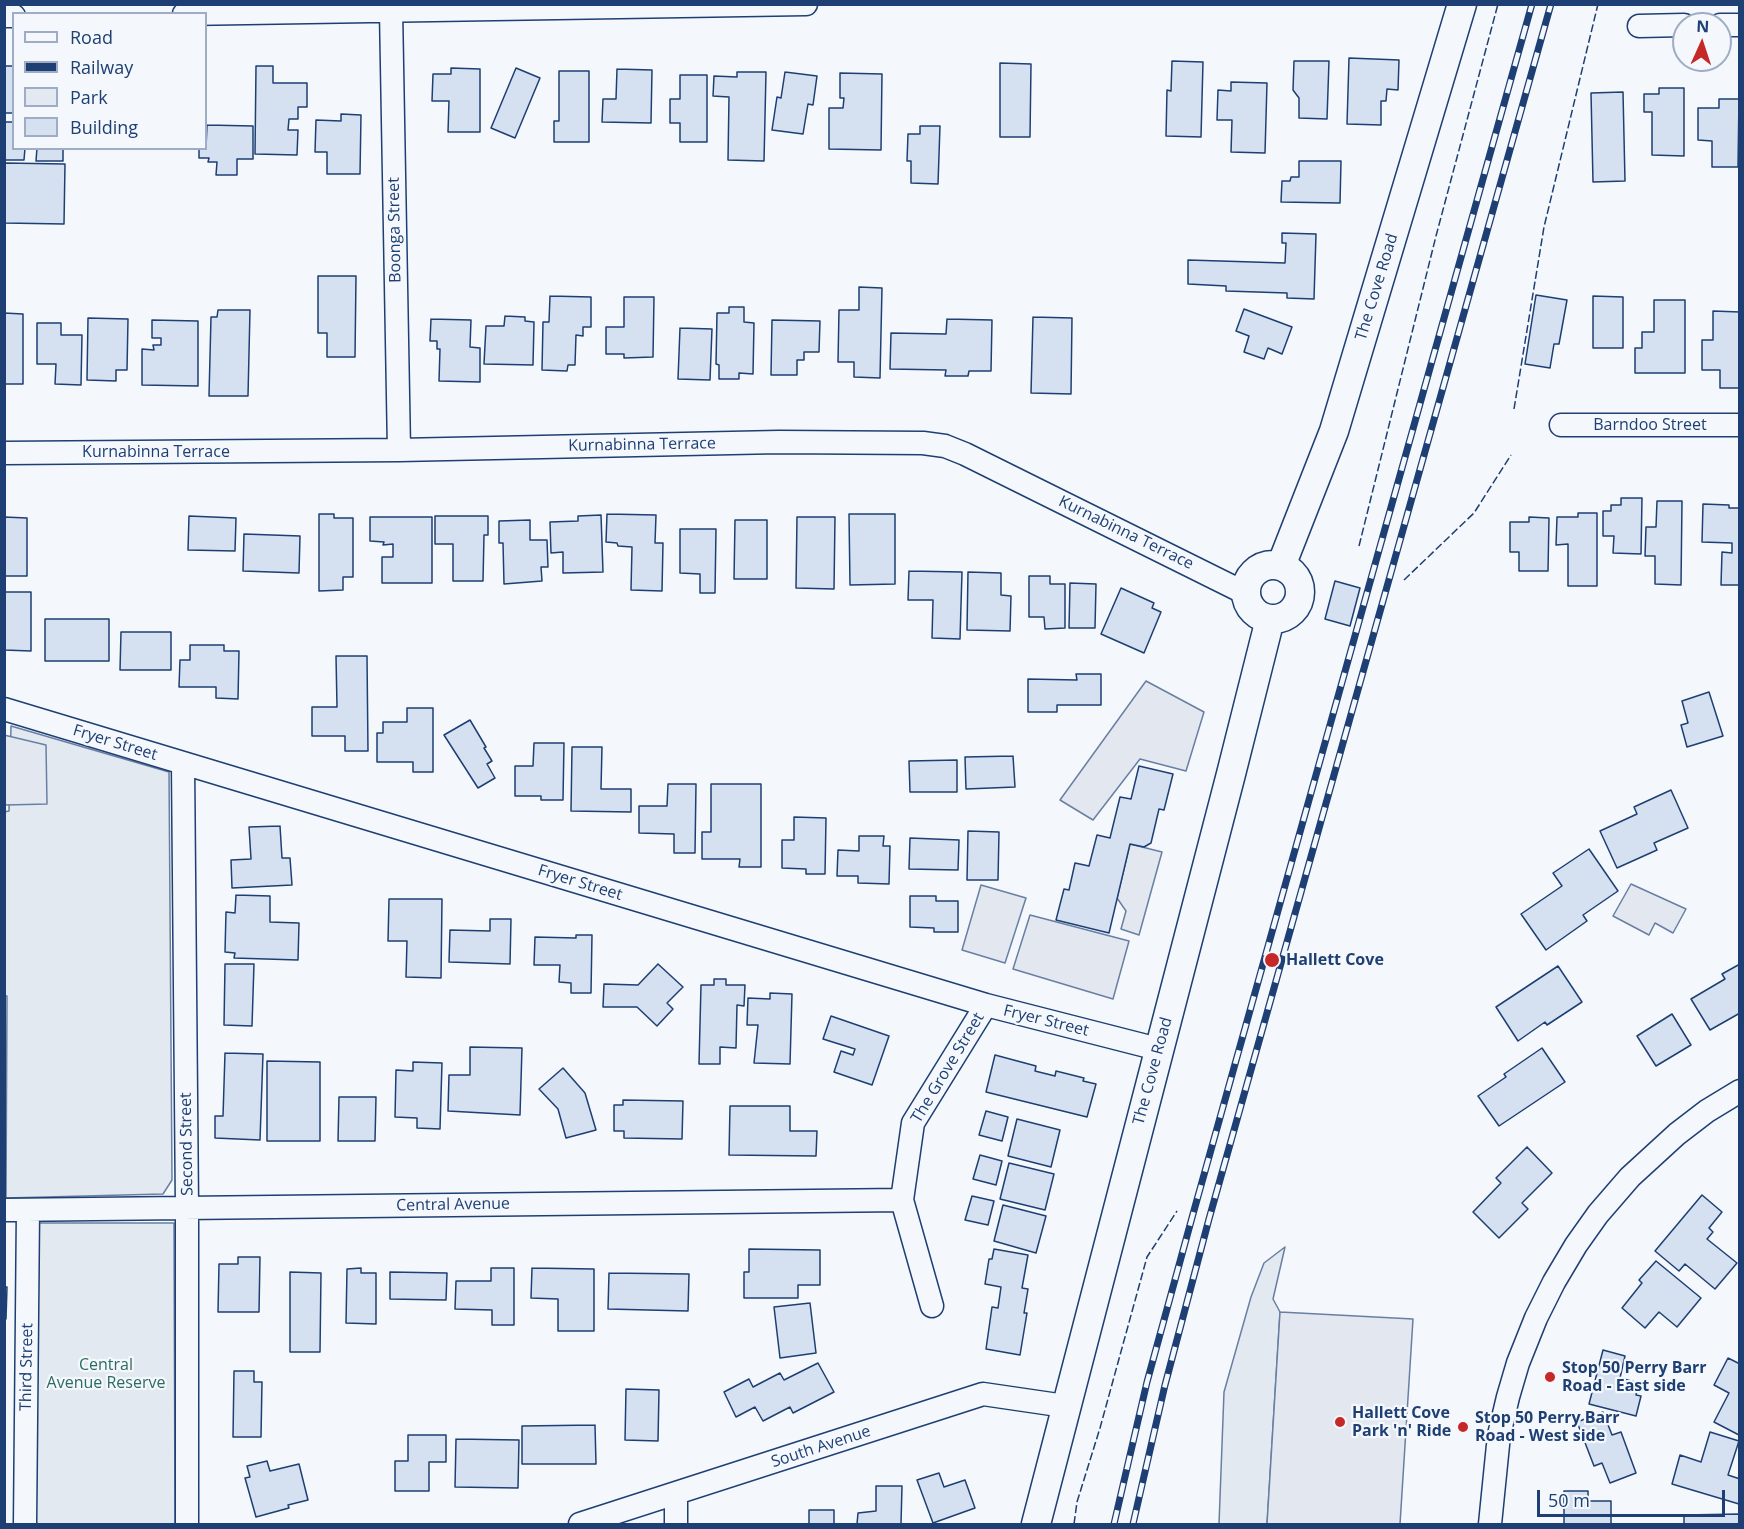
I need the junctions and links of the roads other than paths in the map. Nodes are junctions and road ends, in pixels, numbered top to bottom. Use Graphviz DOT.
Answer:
graph roads {
  1 [pos="806,4"];
  2 [pos="1462,4"];
  3 [pos="762,5"];
  4 [pos="379,8"];
  5 [pos="207,13"];
  6 [pos="1672,25"];
  7 [pos="1639,26"];
  8 [pos="1561,425"];
  9 [pos="1740,425"];
  10 [pos="399,450"];
  11 [pos="4,453"];
  12 [pos="1281,566"];
  13 [pos="1245,593"];
  14 [pos="1270,619"];
  15 [pos="4,709"];
  16 [pos="183,764"];
  17 [pos="986,1005"];
  18 [pos="1158,1049"];
  19 [pos="1740,1091"];
  20 [pos="902,1200"];
  21 [pos="187,1208"];
  22 [pos="4,1210"];
  23 [pos="28,1210"];
  24 [pos="932,1306"];
  25 [pos="1065,1406"];
  26 [pos="676,1493"];
  27 [pos="25,1524"];
  28 [pos="187,1524"];
  29 [pos="580,1524"];
  30 [pos="676,1524"];
  31 [pos="1036,1524"];
  32 [pos="1490,1524"];
  1 -- 3 [label="street"];
  2 -- 12 [label="street, The Cove Road"];
  3 -- 4 [label="street"];
  4 -- 5 [label="street"];
  4 -- 10 [label="street, Boonga Street"];
  6 -- 7 [label="street"];
  8 -- 9 [label="street, Barndoo Street"];
  10 -- 11 [label="street, Kurnabinna Terrace"];
  10 -- 13 [label="street, Kurnabinna Terrace"];
  12 -- 13 [label="street"];
  12 -- 14 [label="street"];
  13 -- 14 [label="street"];
  14 -- 18 [label="street, The Cove Road"];
  15 -- 16 [label="street, Fryer Street"];
  16 -- 17 [label="street, Fryer Street"];
  16 -- 21 [label="street, Second Street"];
  17 -- 18 [label="street, Fryer Street"];
  17 -- 20 [label="street, The Grove Street"];
  18 -- 25 [label="street, The Cove Road"];
  19 -- 32 [label="street"];
  20 -- 21 [label="street, Central Avenue"];
  20 -- 24 [label="street, The Grove Street"];
  21 -- 23 [label="street, Central Avenue"];
  21 -- 28 [label="street, Second Street"];
  22 -- 23 [label="street, Central Avenue"];
  23 -- 27 [label="street, Third Street"];
  25 -- 26 [label="street, South Avenue"];
  25 -- 31 [label="street, The Cove Road"];
  26 -- 29 [label="street, South Avenue"];
  26 -- 30 [label="street"];
}
